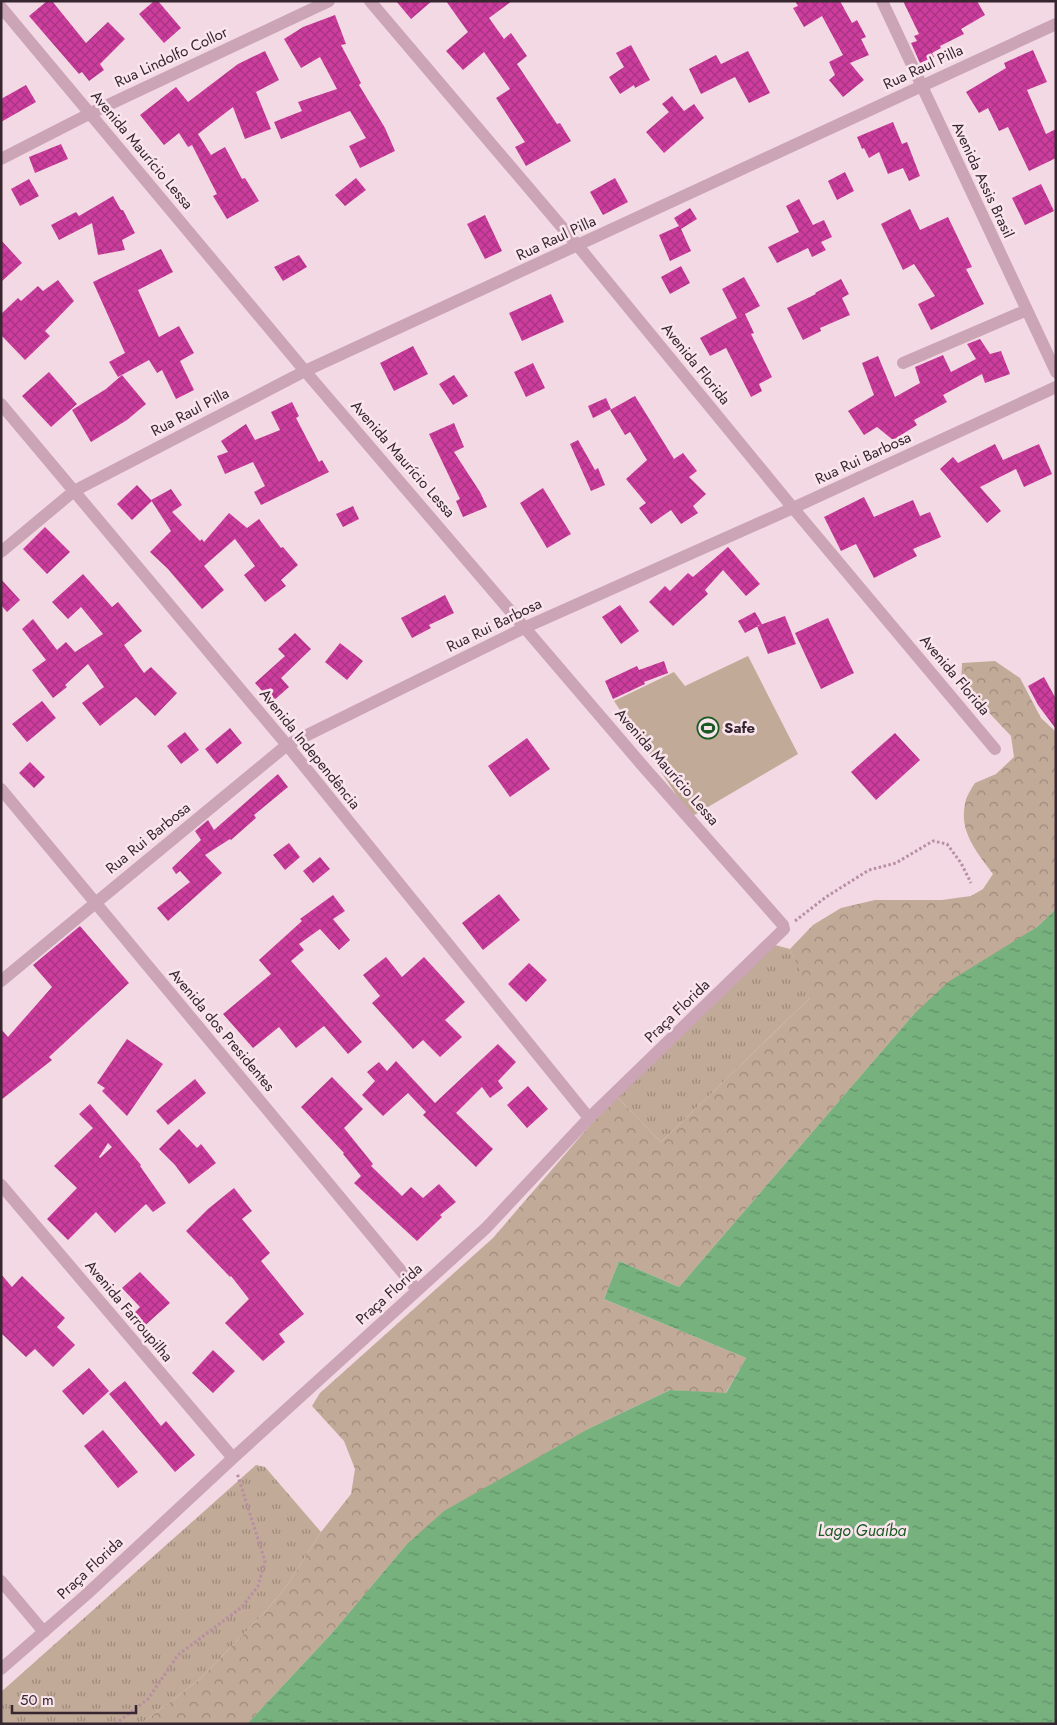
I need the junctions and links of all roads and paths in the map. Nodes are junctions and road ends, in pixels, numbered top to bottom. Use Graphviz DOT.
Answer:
graph roads {
  1 [pos="329,1"];
  2 [pos="370,1"];
  3 [pos="882,1"];
  4 [pos="1,7"];
  5 [pos="1056,24"];
  6 [pos="920,86"];
  7 [pos="91,113"];
  8 [pos="1,159"];
  9 [pos="578,246"];
  10 [pos="1027,310"];
  11 [pos="903,362"];
  12 [pos="305,371"];
  13 [pos="1056,372"];
  14 [pos="1056,387"];
  15 [pos="1,404"];
  16 [pos="74,491"];
  17 [pos="793,508"];
  18 [pos="1,552"];
  19 [pos="526,627"];
  20 [pos="287,745"];
  21 [pos="995,748"];
  22 [pos="1,789"];
  23 [pos="971,883"];
  24 [pos="95,903"];
  25 [pos="784,929"];
  26 [pos="1,981"];
  27 [pos="589,1118"];
  28 [pos="1,1184"];
  29 [pos="418,1290"];
  30 [pos="232,1458"];
  31 [pos="1,1581"];
  32 [pos="44,1632"];
  33 [pos="1,1669"];
  34 [pos="115,1724"];
  1 -- 7 [label="street, Rua Lindolfo Collor"];
  2 -- 9 [label="street, Avenida Florida"];
  3 -- 6 [label="street, Avenida Assis Brasil"];
  4 -- 7 [label="street, Avenida Maurício Lessa"];
  5 -- 6 [label="street, Rua Raul Pilla"];
  6 -- 9 [label="street, Rua Raul Pilla"];
  6 -- 10 [label="street, Avenida Assis Brasil"];
  7 -- 8 [label="street, Rua Lindolfo Collor"];
  7 -- 12 [label="street, Avenida Maurício Lessa"];
  9 -- 12 [label="street, Rua Raul Pilla"];
  9 -- 17 [label="street, Avenida Florida"];
  10 -- 11 [label="street"];
  10 -- 13 [label="street, Avenida Assis Brasil"];
  12 -- 16 [label="street, Rua Raul Pilla"];
  12 -- 19 [label="street, Avenida Maurício Lessa"];
  14 -- 17 [label="street, Rua Rui Barbosa"];
  15 -- 16 [label="street, Avenida Independência"];
  16 -- 18 [label="street, Rua Raul Pilla"];
  16 -- 20 [label="street, Avenida Independência"];
  17 -- 19 [label="street, Rua Rui Barbosa"];
  17 -- 21 [label="street, Avenida Florida"];
  19 -- 20 [label="street, Rua Rui Barbosa"];
  19 -- 25 [label="street, Avenida Maurício Lessa"];
  20 -- 24 [label="street, Rua Rui Barbosa"];
  20 -- 27 [label="street, Avenida Independência"];
  22 -- 24 [label="street, Avenida dos Presidentes"];
  23 -- 25 [label="path"];
  24 -- 26 [label="street, Rua Rui Barbosa"];
  24 -- 29 [label="street, Avenida dos Presidentes"];
  25 -- 27 [label="street, Praça Florida"];
  27 -- 29 [label="street, Praça Florida"];
  28 -- 30 [label="street, Avenida Farroupilha"];
  29 -- 30 [label="street, Praça Florida"];
  30 -- 32 [label="street, Praça Florida"];
  30 -- 34 [label="path"];
  31 -- 32 [label="street"];
  32 -- 33 [label="street, Praça Florida"];
}
